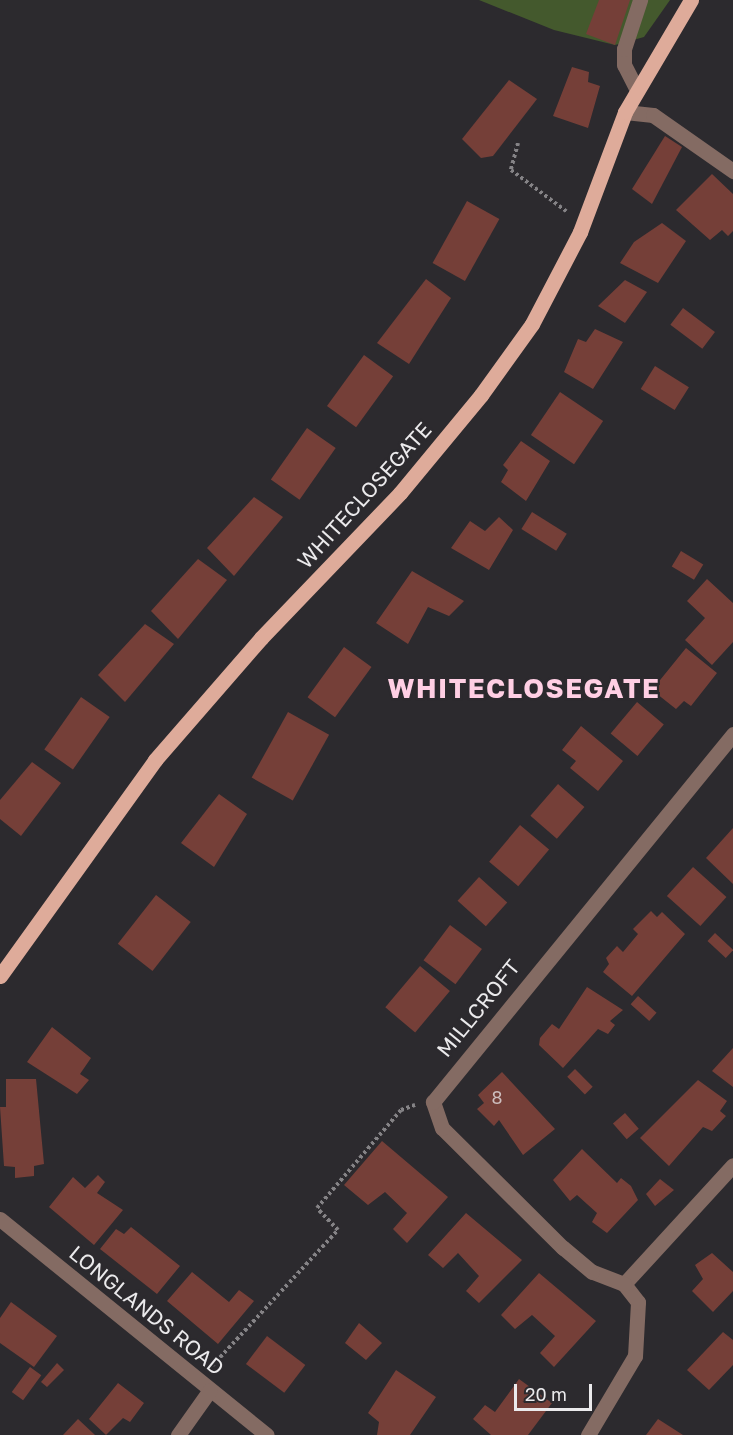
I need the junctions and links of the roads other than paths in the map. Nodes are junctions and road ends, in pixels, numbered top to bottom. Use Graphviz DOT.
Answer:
graph roads {
  1 [pos="640,0"];
  2 [pos="692,0"];
  3 [pos="637,90"];
  4 [pos="625,112"];
  5 [pos="733,171"];
  6 [pos="733,734"];
  7 [pos="0,976"];
  8 [pos="733,1165"];
  9 [pos="0,1219"];
  10 [pos="624,1284"];
  11 [pos="205,1385"];
  12 [pos="178,1435"];
  13 [pos="267,1435"];
  14 [pos="588,1435"];
  1 -- 3 [label="street"];
  2 -- 3 [label="main road, WHITECLOSEGATE"];
  3 -- 4 [label="main road, WHITECLOSEGATE"];
  4 -- 5 [label="street"];
  4 -- 7 [label="main road, WHITECLOSEGATE"];
  6 -- 10 [label="street, MILLCROFT"];
  8 -- 10 [label="street"];
  9 -- 11 [label="street, LONGLANDS ROAD"];
  10 -- 14 [label="street"];
  11 -- 12 [label="street"];
  11 -- 13 [label="street, LONGLANDS ROAD"];
}
